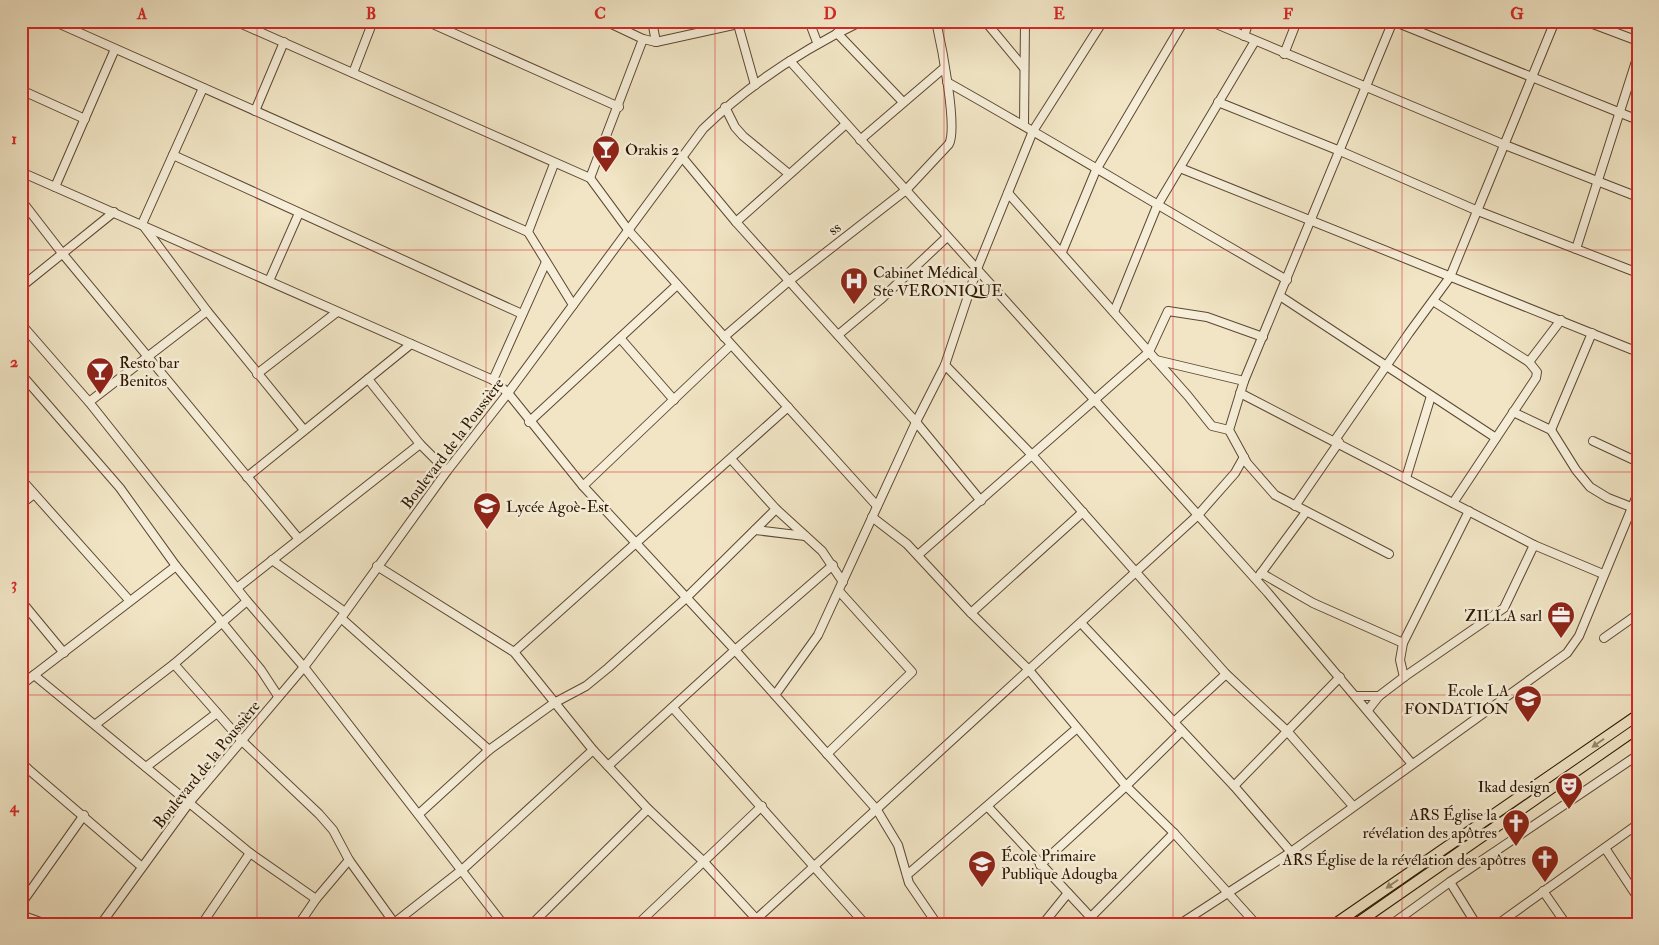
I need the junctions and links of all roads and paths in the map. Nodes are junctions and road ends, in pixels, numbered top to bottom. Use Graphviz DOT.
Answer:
graph roads {
  1 [pos="235,21"];
  2 [pos="373,21"];
  3 [pos="426,21"];
  4 [pos="605,21"];
  5 [pos="652,21"];
  6 [pos="810,21"];
  7 [pos="862,21"];
  8 [pos="936,21"];
  9 [pos="985,21"];
  10 [pos="1025,21"];
  11 [pos="1103,21"];
  12 [pos="1184,21"];
  13 [pos="1209,21"];
  14 [pos="1250,21"];
  15 [pos="1297,21"];
  16 [pos="1393,21"];
  17 [pos="1555,21"];
  18 [pos="1585,21"];
  19 [pos="57,22"];
  20 [pos="738,22"];
  21 [pos="838,33"];
  22 [pos="1244,36"];
  23 [pos="643,39"];
  24 [pos="1255,41"];
  25 [pos="1638,41"];
  26 [pos="284,42"];
  27 [pos="656,42"];
  28 [pos="818,42"];
  29 [pos="115,49"];
  30 [pos="1284,54"];
  31 [pos="1638,55"];
  32 [pos="790,61"];
  33 [pos="944,68"];
  34 [pos="1024,68"];
  35 [pos="353,74"];
  36 [pos="1533,77"];
  37 [pos="947,82"];
  38 [pos="756,85"];
  39 [pos="1367,87"];
  40 [pos="202,88"];
  41 [pos="21,90"];
  42 [pos="903,102"];
  43 [pos="1218,102"];
  44 [pos="619,107"];
  45 [pos="725,107"];
  46 [pos="255,111"];
  47 [pos="1620,113"];
  48 [pos="85,119"];
  49 [pos="1638,120"];
  50 [pos="846,124"];
  51 [pos="1024,125"];
  52 [pos="1033,131"];
  53 [pos="860,140"];
  54 [pos="1505,145"];
  55 [pos="1340,151"];
  56 [pos="173,155"];
  57 [pos="682,157"];
  58 [pos="554,164"];
  59 [pos="1180,168"];
  60 [pos="1096,170"];
  61 [pos="21,172"];
  62 [pos="789,174"];
  63 [pos="590,178"];
  64 [pos="1599,181"];
  65 [pos="55,187"];
  66 [pos="906,190"];
  67 [pos="1008,193"];
  68 [pos="1638,197"];
  69 [pos="21,200"];
  70 [pos="1157,206"];
  71 [pos="1478,211"];
  72 [pos="114,212"];
  73 [pos="299,213"];
  74 [pos="1312,220"];
  75 [pos="736,222"];
  76 [pos="142,224"];
  77 [pos="629,231"];
  78 [pos="528,232"];
  79 [pos="948,237"];
  80 [pos="1576,249"];
  81 [pos="1062,252"];
  82 [pos="62,253"];
  83 [pos="546,262"];
  84 [pos="977,269"];
  85 [pos="1638,273"];
  86 [pos="1450,277"];
  87 [pos="1287,280"];
  88 [pos="268,281"];
  89 [pos="789,281"];
  90 [pos="677,285"];
  91 [pos="21,287"];
  92 [pos="1280,296"];
  93 [pos="1433,301"];
  94 [pos="573,305"];
  95 [pos="208,311"];
  96 [pos="337,312"];
  97 [pos="1114,312"];
  98 [pos="522,314"];
  99 [pos="1561,320"];
  100 [pos="21,324"];
  101 [pos="1592,333"];
  102 [pos="838,335"];
  103 [pos="724,337"];
  104 [pos="1262,337"];
  105 [pos="620,338"];
  106 [pos="411,344"];
  107 [pos="731,345"];
  108 [pos="1149,352"];
  109 [pos="1638,352"];
  110 [pos="149,356"];
  111 [pos="1156,360"];
  112 [pos="1529,362"];
  113 [pos="945,365"];
  114 [pos="1386,366"];
  115 [pos="21,374"];
  116 [pos="258,374"];
  117 [pos="368,379"];
  118 [pos="493,380"];
  119 [pos="1244,381"];
  120 [pos="508,393"];
  121 [pos="1240,393"];
  122 [pos="1431,396"];
  123 [pos="674,400"];
  124 [pos="1095,401"];
  125 [pos="89,402"];
  126 [pos="788,407"];
  127 [pos="1513,412"];
  128 [pos="529,422"];
  129 [pos="916,422"];
  130 [pos="304,430"];
  131 [pos="1229,430"];
  132 [pos="1551,430"];
  133 [pos="1496,438"];
  134 [pos="1337,441"];
  135 [pos="1593,441"];
  136 [pos="420,444"];
  137 [pos="1034,456"];
  138 [pos="1244,457"];
  139 [pos="731,459"];
  140 [pos="1638,462"];
  141 [pos="446,471"];
  142 [pos="247,477"];
  143 [pos="1406,478"];
  144 [pos="21,479"];
  145 [pos="583,486"];
  146 [pos="1638,493"];
  147 [pos="34,494"];
  148 [pos="981,500"];
  149 [pos="1453,503"];
  150 [pos="21,504"];
  151 [pos="877,506"];
  152 [pos="1295,506"];
  153 [pos="1631,507"];
  154 [pos="776,509"];
  155 [pos="1469,511"];
  156 [pos="1084,512"];
  157 [pos="1306,512"];
  158 [pos="1198,515"];
  159 [pos="872,517"];
  160 [pos="755,530"];
  161 [pos="806,536"];
  162 [pos="298,538"];
  163 [pos="635,544"];
  164 [pos="1534,545"];
  165 [pos="1389,554"];
  166 [pos="918,555"];
  167 [pos="272,560"];
  168 [pos="833,565"];
  169 [pos="176,566"];
  170 [pos="377,566"];
  171 [pos="1137,572"];
  172 [pos="1603,574"];
  173 [pos="1258,576"];
  174 [pos="843,582"];
  175 [pos="237,588"];
  176 [pos="839,591"];
  177 [pos="686,598"];
  178 [pos="129,600"];
  179 [pos="21,601"];
  180 [pos="247,601"];
  181 [pos="971,613"];
  182 [pos="1638,614"];
  183 [pos="343,615"];
  184 [pos="222,623"];
  185 [pos="1081,623"];
  186 [pos="1604,638"];
  187 [pos="1403,643"];
  188 [pos="735,650"];
  189 [pos="514,652"];
  190 [pos="64,653"];
  191 [pos="174,664"];
  192 [pos="304,667"];
  193 [pos="1028,669"];
  194 [pos="1226,674"];
  195 [pos="34,675"];
  196 [pos="1340,677"];
  197 [pos="1404,677"];
  198 [pos="21,685"];
  199 [pos="775,695"];
  200 [pos="278,696"];
  201 [pos="1357,696"];
  202 [pos="1379,696"];
  203 [pos="554,703"];
  204 [pos="672,708"];
  205 [pos="1368,710"];
  206 [pos="217,713"];
  207 [pos="1638,715"];
  208 [pos="1174,722"];
  209 [pos="96,724"];
  210 [pos="1638,728"];
  211 [pos="1076,729"];
  212 [pos="1182,730"];
  213 [pos="1287,731"];
  214 [pos="241,740"];
  215 [pos="489,750"];
  216 [pos="593,750"];
  217 [pos="827,754"];
  218 [pos="1637,757"];
  219 [pos="1412,764"];
  220 [pos="24,765"];
  221 [pos="608,766"];
  222 [pos="146,767"];
  223 [pos="21,776"];
  224 [pos="1126,786"];
  225 [pos="1234,786"];
  226 [pos="188,804"];
  227 [pos="762,806"];
  228 [pos="988,806"];
  229 [pos="1353,806"];
  230 [pos="648,809"];
  231 [pos="877,810"];
  232 [pos="420,813"];
  233 [pos="84,815"];
  234 [pos="1638,824"];
  235 [pos="1174,833"];
  236 [pos="1605,848"];
  237 [pos="1291,852"];
  238 [pos="250,853"];
  239 [pos="349,860"];
  240 [pos="704,862"];
  241 [pos="814,864"];
  242 [pos="1040,864"];
  243 [pos="142,867"];
  244 [pos="463,869"];
  245 [pos="907,875"];
  246 [pos="1450,882"];
  247 [pos="1543,891"];
  248 [pos="1068,893"];
  249 [pos="1229,893"];
  250 [pos="1638,898"];
  251 [pos="316,899"];
  252 [pos="21,904"];
  253 [pos="21,915"];
  254 [pos="1091,917"];
  255 [pos="756,922"];
  256 [pos="394,923"];
  257 [pos="46,924"];
  258 [pos="101,924"];
  259 [pos="202,924"];
  260 [pos="299,924"];
  261 [pos="503,924"];
  262 [pos="532,924"];
  263 [pos="638,924"];
  264 [pos="865,924"];
  265 [pos="937,924"];
  266 [pos="1043,924"];
  267 [pos="1097,924"];
  268 [pos="1180,924"];
  269 [pos="1256,924"];
  270 [pos="1335,924"];
  271 [pos="1356,924"];
  272 [pos="1392,924"];
  273 [pos="1476,924"];
  274 [pos="1498,924"];
  275 [pos="1566,924"];
  1 -- 26 [label="street"];
  2 -- 35 [label="street"];
  3 -- 44 [label="street"];
  4 -- 23 [label="street"];
  5 -- 27 [label="street"];
  6 -- 28 [label="street"];
  7 -- 21 [label="street, Boulevard de la Poussière"];
  8 -- 33 [label="street"];
  9 -- 34 [label="street"];
  10 -- 34 [label="street"];
  11 -- 52 [label="street"];
  12 -- 60 [label="street"];
  13 -- 22 [label="street"];
  14 -- 22 [label="street"];
  15 -- 30 [label="street"];
  16 -- 36 [label="street"];
  16 -- 39 [label="street"];
  17 -- 36 [label="street"];
  18 -- 25 [label="street"];
  19 -- 29 [label="street"];
  20 -- 27 [label="street"];
  20 -- 38 [label="street"];
  21 -- 28 [label="street, Boulevard de la Poussière"];
  21 -- 42 [label="street"];
  22 -- 24 [label="street"];
  23 -- 27 [label="street"];
  23 -- 44 [label="street"];
  24 -- 30 [label="street"];
  24 -- 43 [label="street"];
  26 -- 35 [label="street"];
  26 -- 46 [label="street"];
  28 -- 32 [label="street, Boulevard de la Poussière"];
  29 -- 40 [label="street"];
  29 -- 48 [label="street"];
  30 -- 39 [label="street"];
  31 -- 47 [label="street"];
  32 -- 38 [label="street, Boulevard de la Poussière"];
  32 -- 50 [label="street"];
  33 -- 37 [label="street"];
  33 -- 42 [label="street"];
  34 -- 51 [label="street"];
  35 -- 58 [label="street"];
  36 -- 47 [label="street"];
  36 -- 54 [label="street"];
  37 -- 51 [label="street"];
  37 -- 66 [label="street, ss"];
  38 -- 45 [label="street, Boulevard de la Poussière"];
  39 -- 54 [label="street"];
  39 -- 55 [label="street"];
  40 -- 46 [label="street"];
  40 -- 56 [label="street"];
  41 -- 48 [label="street"];
  42 -- 53 [label="street"];
  43 -- 55 [label="street"];
  43 -- 59 [label="street"];
  44 -- 63 [label="street"];
  45 -- 57 [label="street, Boulevard de la Poussière"];
  45 -- 62 [label="street"];
  46 -- 78 [label="street"];
  47 -- 49 [label="street"];
  47 -- 64 [label="street"];
  48 -- 65 [label="street"];
  50 -- 53 [label="street"];
  50 -- 62 [label="street"];
  51 -- 52 [label="street"];
  52 -- 60 [label="street"];
  52 -- 67 [label="street"];
  53 -- 66 [label="street"];
  54 -- 64 [label="street"];
  54 -- 71 [label="street"];
  55 -- 71 [label="street"];
  55 -- 74 [label="street"];
  56 -- 73 [label="street"];
  56 -- 76 [label="street"];
  57 -- 75 [label="street"];
  57 -- 77 [label="street, Boulevard de la Poussière"];
  58 -- 63 [label="street"];
  58 -- 78 [label="street"];
  59 -- 70 [label="street"];
  59 -- 74 [label="street"];
  60 -- 70 [label="street"];
  60 -- 81 [label="street"];
  61 -- 65 [label="street"];
  62 -- 75 [label="street"];
  63 -- 77 [label="street"];
  64 -- 68 [label="street"];
  64 -- 80 [label="street"];
  65 -- 72 [label="street"];
  66 -- 79 [label="street"];
  66 -- 89 [label="street, ss"];
  67 -- 81 [label="street"];
  67 -- 84 [label="street"];
  69 -- 82 [label="street"];
  70 -- 87 [label="street"];
  70 -- 97 [label="street"];
  71 -- 80 [label="street"];
  71 -- 86 [label="street"];
  72 -- 76 [label="street"];
  72 -- 82 [label="street"];
  73 -- 88 [label="street"];
  73 -- 98 [label="street"];
  74 -- 86 [label="street"];
  74 -- 87 [label="street"];
  75 -- 89 [label="street"];
  76 -- 88 [label="street"];
  76 -- 95 [label="street"];
  77 -- 90 [label="street"];
  77 -- 94 [label="street, Boulevard de la Poussière"];
  78 -- 83 [label="street"];
  79 -- 84 [label="street"];
  79 -- 102 [label="street"];
  80 -- 85 [label="street"];
  81 -- 97 [label="street"];
  82 -- 91 [label="street"];
  82 -- 110 [label="street"];
  83 -- 94 [label="street"];
  83 -- 98 [label="street"];
  84 -- 113 [label="street"];
  84 -- 124 [label="street"];
  86 -- 93 [label="street"];
  86 -- 99 [label="street"];
  87 -- 92 [label="street"];
  88 -- 96 [label="street"];
  89 -- 102 [label="street"];
  89 -- 103 [label="street, ss"];
  90 -- 103 [label="street"];
  90 -- 105 [label="street"];
  92 -- 104 [label="street"];
  92 -- 114 [label="street"];
  93 -- 112 [label="street"];
  93 -- 114 [label="street"];
  94 -- 120 [label="street, Boulevard de la Poussière"];
  95 -- 110 [label="street"];
  95 -- 116 [label="street"];
  96 -- 106 [label="street"];
  96 -- 116 [label="street"];
  97 -- 108 [label="street"];
  98 -- 118 [label="street"];
  99 -- 101 [label="street"];
  99 -- 112 [label="street"];
  100 -- 125 [label="street"];
  101 -- 109 [label="street"];
  101 -- 132 [label="street"];
  102 -- 129 [label="street"];
  103 -- 107 [label="street"];
  104 -- 108 [label="street"];
  104 -- 119 [label="street"];
  105 -- 123 [label="street"];
  105 -- 128 [label="street"];
  106 -- 117 [label="street"];
  106 -- 118 [label="street"];
  107 -- 123 [label="street"];
  107 -- 126 [label="street"];
  108 -- 111 [label="street"];
  108 -- 124 [label="street"];
  110 -- 125 [label="street"];
  110 -- 142 [label="street"];
  111 -- 119 [label="street"];
  111 -- 131 [label="street"];
  112 -- 127 [label="street"];
  113 -- 129 [label="street"];
  113 -- 137 [label="street"];
  114 -- 122 [label="street"];
  114 -- 134 [label="street"];
  115 -- 169 [label="street"];
  116 -- 130 [label="street"];
  117 -- 130 [label="street"];
  117 -- 136 [label="street"];
  118 -- 120 [label="street"];
  119 -- 121 [label="street"];
  120 -- 128 [label="street"];
  120 -- 141 [label="street, Boulevard de la Poussière"];
  121 -- 131 [label="street"];
  121 -- 134 [label="street"];
  122 -- 133 [label="street"];
  122 -- 143 [label="street"];
  123 -- 145 [label="street"];
  124 -- 137 [label="street"];
  124 -- 158 [label="street"];
  125 -- 175 [label="street"];
  126 -- 139 [label="street"];
  126 -- 151 [label="street"];
  127 -- 132 [label="street"];
  127 -- 133 [label="street"];
  128 -- 145 [label="street"];
  129 -- 148 [label="street"];
  129 -- 151 [label="street"];
  130 -- 142 [label="street"];
  131 -- 138 [label="street"];
  132 -- 153 [label="street"];
  133 -- 149 [label="street"];
  134 -- 143 [label="street"];
  134 -- 152 [label="street"];
  135 -- 140 [label="street"];
  136 -- 141 [label="street"];
  136 -- 162 [label="street"];
  137 -- 148 [label="street"];
  137 -- 156 [label="street"];
  138 -- 152 [label="street"];
  138 -- 158 [label="street"];
  139 -- 154 [label="street"];
  139 -- 163 [label="street"];
  141 -- 170 [label="street, Boulevard de la Poussière"];
  142 -- 162 [label="street"];
  143 -- 149 [label="street"];
  144 -- 147 [label="street"];
  145 -- 163 [label="street"];
  146 -- 153 [label="street"];
  147 -- 150 [label="street"];
  147 -- 178 [label="street"];
  148 -- 166 [label="street"];
  149 -- 155 [label="street"];
  151 -- 159 [label="street"];
  152 -- 157 [label="street"];
  153 -- 172 [label="street"];
  154 -- 160 [label="street"];
  154 -- 161 [label="street"];
  155 -- 164 [label="street"];
  155 -- 187 [label="street"];
  156 -- 171 [label="street"];
  156 -- 181 [label="street"];
  157 -- 165 [label="street"];
  157 -- 173 [label="street"];
  158 -- 171 [label="street"];
  158 -- 173 [label="street"];
  159 -- 166 [label="street"];
  159 -- 174 [label="street"];
  160 -- 161 [label="street"];
  160 -- 177 [label="street"];
  161 -- 168 [label="street"];
  162 -- 167 [label="street"];
  163 -- 177 [label="street"];
  163 -- 189 [label="street"];
  164 -- 172 [label="street"];
  164 -- 197 [label="street"];
  166 -- 181 [label="street"];
  167 -- 175 [label="street"];
  167 -- 183 [label="street"];
  168 -- 174 [label="street"];
  168 -- 188 [label="street"];
  169 -- 178 [label="street"];
  169 -- 184 [label="street"];
  170 -- 183 [label="street, Boulevard de la Poussière"];
  170 -- 189 [label="street"];
  171 -- 185 [label="street"];
  171 -- 194 [label="street"];
  172 -- 219 [label="street"];
  173 -- 187 [label="street"];
  173 -- 196 [label="street"];
  174 -- 176 [label="street"];
  175 -- 180 [label="street"];
  176 -- 199 [label="street"];
  176 -- 217 [label="street"];
  177 -- 188 [label="street"];
  177 -- 203 [label="street"];
  178 -- 190 [label="street"];
  179 -- 190 [label="street"];
  180 -- 184 [label="street"];
  180 -- 192 [label="street"];
  181 -- 193 [label="street"];
  182 -- 186 [label="street"];
  183 -- 192 [label="street, Boulevard de la Poussière"];
  183 -- 215 [label="street"];
  184 -- 191 [label="street"];
  184 -- 200 [label="street"];
  185 -- 193 [label="street"];
  185 -- 208 [label="street"];
  187 -- 197 [label="street"];
  188 -- 199 [label="street"];
  188 -- 204 [label="street"];
  189 -- 203 [label="street"];
  190 -- 195 [label="street"];
  191 -- 206 [label="street"];
  191 -- 209 [label="street"];
  192 -- 200 [label="street, Boulevard de la Poussière"];
  192 -- 232 [label="street"];
  193 -- 211 [label="street"];
  193 -- 231 [label="street"];
  194 -- 208 [label="street"];
  194 -- 213 [label="street"];
  195 -- 198 [label="street"];
  195 -- 209 [label="street"];
  196 -- 201 [label="street"];
  196 -- 213 [label="street"];
  197 -- 202 [label="street"];
  199 -- 217 [label="street"];
  200 -- 214 [label="street, Boulevard de la Poussière"];
  201 -- 202 [label="street"];
  201 -- 205 [label="street"];
  202 -- 205 [label="street"];
  203 -- 215 [label="street"];
  203 -- 216 [label="street"];
  204 -- 221 [label="street"];
  204 -- 227 [label="street"];
  205 -- 219 [label="street"];
  206 -- 214 [label="street"];
  206 -- 222 [label="street"];
  207 -- 270 [label="main road, one-way"];
  208 -- 212 [label="street"];
  209 -- 222 [label="street"];
  210 -- 271 [label="main road"];
  211 -- 224 [label="street"];
  211 -- 228 [label="street"];
  212 -- 224 [label="street"];
  212 -- 225 [label="street"];
  213 -- 225 [label="street"];
  213 -- 229 [label="street"];
  214 -- 226 [label="street, Boulevard de la Poussière"];
  214 -- 239 [label="street"];
  215 -- 232 [label="street"];
  216 -- 221 [label="street"];
  216 -- 244 [label="street"];
  217 -- 231 [label="street"];
  218 -- 246 [label="street"];
  219 -- 229 [label="street"];
  220 -- 223 [label="street"];
  220 -- 233 [label="street"];
  221 -- 230 [label="street"];
  222 -- 226 [label="street"];
  224 -- 235 [label="street"];
  224 -- 242 [label="street"];
  225 -- 237 [label="street"];
  226 -- 238 [label="street"];
  226 -- 243 [label="street, Boulevard de la Poussière"];
  227 -- 240 [label="street"];
  227 -- 241 [label="street"];
  228 -- 242 [label="street"];
  228 -- 245 [label="street"];
  229 -- 237 [label="street"];
  230 -- 240 [label="street"];
  230 -- 262 [label="street"];
  231 -- 241 [label="street"];
  231 -- 245 [label="street"];
  232 -- 244 [label="street"];
  233 -- 243 [label="street"];
  233 -- 252 [label="street"];
  234 -- 236 [label="street"];
  235 -- 249 [label="street"];
  235 -- 254 [label="street"];
  236 -- 247 [label="street"];
  236 -- 250 [label="street"];
  237 -- 249 [label="street"];
  238 -- 251 [label="street"];
  238 -- 259 [label="street"];
  239 -- 251 [label="street"];
  239 -- 256 [label="street"];
  240 -- 255 [label="street"];
  240 -- 263 [label="street"];
  241 -- 255 [label="street"];
  241 -- 264 [label="street"];
  242 -- 248 [label="street"];
  243 -- 258 [label="street, Boulevard de la Poussière"];
  244 -- 256 [label="street"];
  244 -- 261 [label="street"];
  245 -- 265 [label="street"];
  246 -- 272 [label="street"];
  246 -- 273 [label="street"];
  247 -- 274 [label="street"];
  247 -- 275 [label="street"];
  248 -- 254 [label="street"];
  248 -- 266 [label="street"];
  249 -- 268 [label="street"];
  249 -- 269 [label="street"];
  251 -- 260 [label="street"];
  253 -- 257 [label="street"];
  254 -- 267 [label="street"];
}
